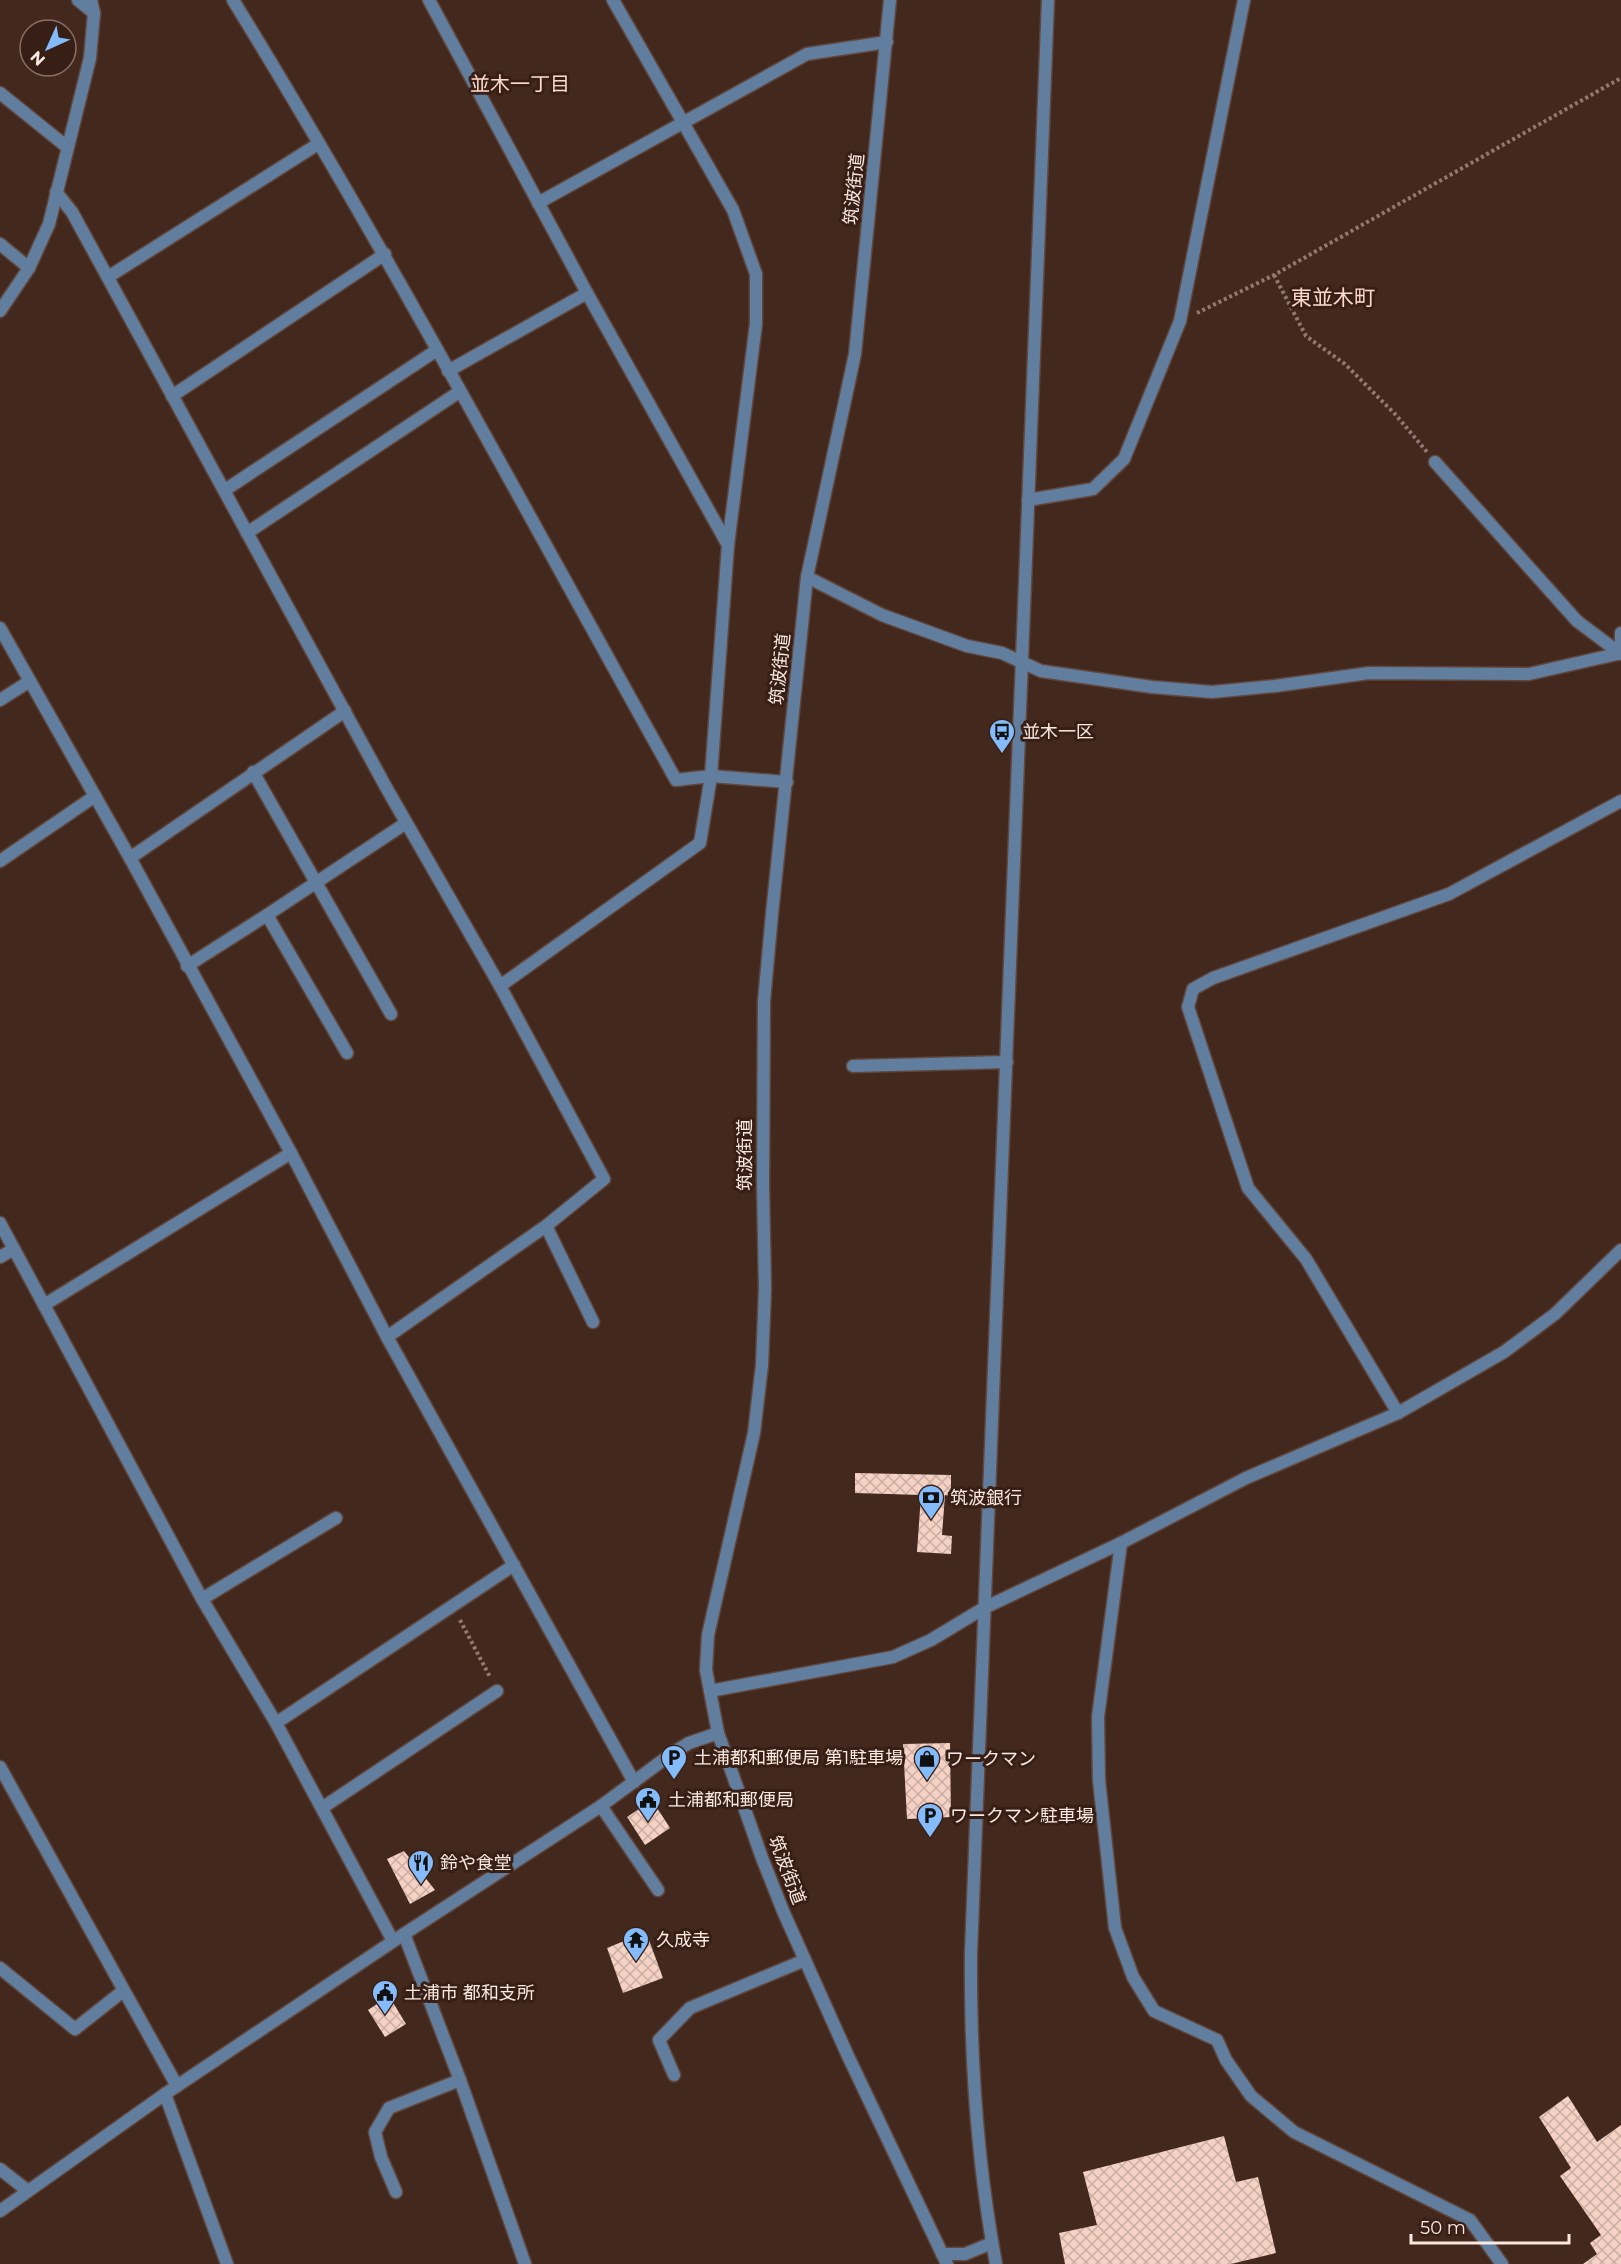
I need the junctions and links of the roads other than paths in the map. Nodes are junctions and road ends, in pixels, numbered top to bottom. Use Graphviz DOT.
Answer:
graph roads {
  1 [pos="78,0"];
  2 [pos="91,0"];
  3 [pos="233,0"];
  4 [pos="429,0"];
  5 [pos="613,0"];
  6 [pos="890,0"];
  7 [pos="1048,0"];
  8 [pos="1244,0"];
  9 [pos="94,13"];
  10 [pos="887,42"];
  11 [pos="0,93"];
  12 [pos="682,121"];
  13 [pos="318,144"];
  14 [pos="67,147"];
  15 [pos="56,192"];
  16 [pos="538,203"];
  17 [pos="0,244"];
  18 [pos="385,254"];
  19 [pos="29,268"];
  20 [pos="108,277"];
  21 [pos="587,293"];
  22 [pos="0,311"];
  23 [pos="437,350"];
  24 [pos="448,371"];
  25 [pos="459,392"];
  26 [pos="172,396"];
  27 [pos="1435,462"];
  28 [pos="225,490"];
  29 [pos="1028,500"];
  30 [pos="247,533"];
  31 [pos="728,545"];
  32 [pos="807,577"];
  33 [pos="0,628"];
  34 [pos="1621,633"];
  35 [pos="1621,653"];
  36 [pos="1021,661"];
  37 [pos="30,681"];
  38 [pos="0,700"];
  39 [pos="345,711"];
  40 [pos="253,772"];
  41 [pos="711,776"];
  42 [pos="787,782"];
  43 [pos="95,796"];
  44 [pos="1621,801"];
  45 [pos="406,823"];
  46 [pos="130,858"];
  47 [pos="0,861"];
  48 [pos="316,883"];
  49 [pos="267,915"];
  50 [pos="187,966"];
  51 [pos="500,986"];
  52 [pos="391,1014"];
  53 [pos="346,1053"];
  54 [pos="1007,1062"];
  55 [pos="853,1066"];
  56 [pos="291,1153"];
  57 [pos="0,1223"];
  58 [pos="546,1226"];
  59 [pos="14,1249"];
  60 [pos="1621,1250"];
  61 [pos="0,1257"];
  62 [pos="44,1305"];
  63 [pos="593,1322"];
  64 [pos="387,1337"];
  65 [pos="1398,1413"];
  66 [pos="336,1518"];
  67 [pos="1121,1543"];
  68 [pos="514,1565"];
  69 [pos="202,1599"];
  70 [pos="984,1608"];
  71 [pos="497,1691"];
  72 [pos="710,1691"];
  73 [pos="276,1723"];
  74 [pos="718,1733"];
  75 [pos="0,1767"];
  76 [pos="634,1782"];
  77 [pos="601,1806"];
  78 [pos="322,1808"];
  79 [pos="658,1890"];
  80 [pos="399,1937"];
  81 [pos="805,1960"];
  82 [pos="0,1968"];
  83 [pos="123,1991"];
  84 [pos="674,2075"];
  85 [pos="460,2080"];
  86 [pos="177,2086"];
  87 [pos="165,2094"];
  88 [pos="0,2169"];
  89 [pos="27,2191"];
  90 [pos="396,2192"];
  91 [pos="0,2211"];
  92 [pos="992,2243"];
  93 [pos="944,2259"];
  94 [pos="226,2264"];
  95 [pos="525,2264"];
  96 [pos="996,2264"];
  97 [pos="1502,2264"];
  1 -- 9 [label="street"];
  2 -- 9 [label="street"];
  3 -- 13 [label="street"];
  4 -- 16 [label="street"];
  5 -- 12 [label="street"];
  6 -- 10 [label="street, 筑波街道"];
  7 -- 29 [label="street"];
  8 -- 29 [label="street"];
  9 -- 14 [label="street"];
  10 -- 12 [label="street"];
  10 -- 32 [label="street, 筑波街道"];
  11 -- 14 [label="street"];
  12 -- 16 [label="street"];
  12 -- 31 [label="street"];
  13 -- 18 [label="street"];
  13 -- 20 [label="street"];
  14 -- 15 [label="street"];
  15 -- 19 [label="street"];
  15 -- 20 [label="street"];
  16 -- 21 [label="street"];
  17 -- 19 [label="street"];
  18 -- 23 [label="street"];
  18 -- 26 [label="street"];
  19 -- 22 [label="street"];
  20 -- 26 [label="street"];
  21 -- 24 [label="street"];
  21 -- 31 [label="street"];
  23 -- 24 [label="street"];
  23 -- 28 [label="street"];
  24 -- 25 [label="street"];
  25 -- 30 [label="street"];
  25 -- 41 [label="street"];
  26 -- 28 [label="street"];
  27 -- 35 [label="street"];
  28 -- 30 [label="street"];
  29 -- 36 [label="street"];
  30 -- 39 [label="street"];
  31 -- 41 [label="street"];
  32 -- 36 [label="street"];
  32 -- 42 [label="street, 筑波街道"];
  33 -- 37 [label="street"];
  34 -- 35 [label="street"];
  35 -- 36 [label="street"];
  36 -- 54 [label="street"];
  37 -- 38 [label="street"];
  37 -- 43 [label="street"];
  39 -- 40 [label="street"];
  39 -- 45 [label="street"];
  40 -- 46 [label="street"];
  40 -- 48 [label="street"];
  41 -- 42 [label="street"];
  41 -- 51 [label="street"];
  42 -- 72 [label="street, 筑波街道"];
  43 -- 46 [label="street"];
  43 -- 47 [label="street"];
  44 -- 65 [label="street"];
  45 -- 48 [label="street"];
  45 -- 51 [label="street"];
  46 -- 50 [label="street"];
  48 -- 49 [label="street"];
  48 -- 52 [label="street"];
  49 -- 50 [label="street"];
  49 -- 53 [label="street"];
  50 -- 56 [label="street"];
  51 -- 58 [label="street"];
  54 -- 55 [label="street"];
  54 -- 70 [label="street"];
  56 -- 62 [label="street"];
  56 -- 64 [label="street"];
  57 -- 59 [label="street"];
  58 -- 63 [label="street"];
  58 -- 64 [label="street"];
  59 -- 61 [label="street"];
  59 -- 62 [label="street"];
  60 -- 65 [label="street"];
  62 -- 69 [label="street"];
  64 -- 68 [label="street"];
  65 -- 67 [label="street"];
  66 -- 69 [label="street"];
  67 -- 70 [label="street"];
  67 -- 97 [label="street"];
  68 -- 73 [label="street"];
  68 -- 76 [label="street"];
  69 -- 73 [label="street"];
  70 -- 72 [label="street"];
  70 -- 92 [label="street"];
  71 -- 78 [label="street"];
  72 -- 74 [label="street, 筑波街道"];
  73 -- 78 [label="street"];
  74 -- 76 [label="street"];
  74 -- 81 [label="street, 筑波街道"];
  75 -- 83 [label="street"];
  76 -- 77 [label="street"];
  77 -- 79 [label="street"];
  77 -- 80 [label="street"];
  78 -- 80 [label="street"];
  80 -- 85 [label="street"];
  80 -- 86 [label="street"];
  81 -- 84 [label="street"];
  81 -- 93 [label="street, 筑波街道"];
  82 -- 83 [label="street"];
  83 -- 86 [label="street"];
  85 -- 90 [label="street"];
  85 -- 95 [label="street"];
  86 -- 87 [label="street"];
  87 -- 89 [label="street"];
  87 -- 94 [label="street"];
  88 -- 89 [label="street"];
  89 -- 91 [label="street"];
  92 -- 93 [label="street"];
  92 -- 96 [label="street"];
}
